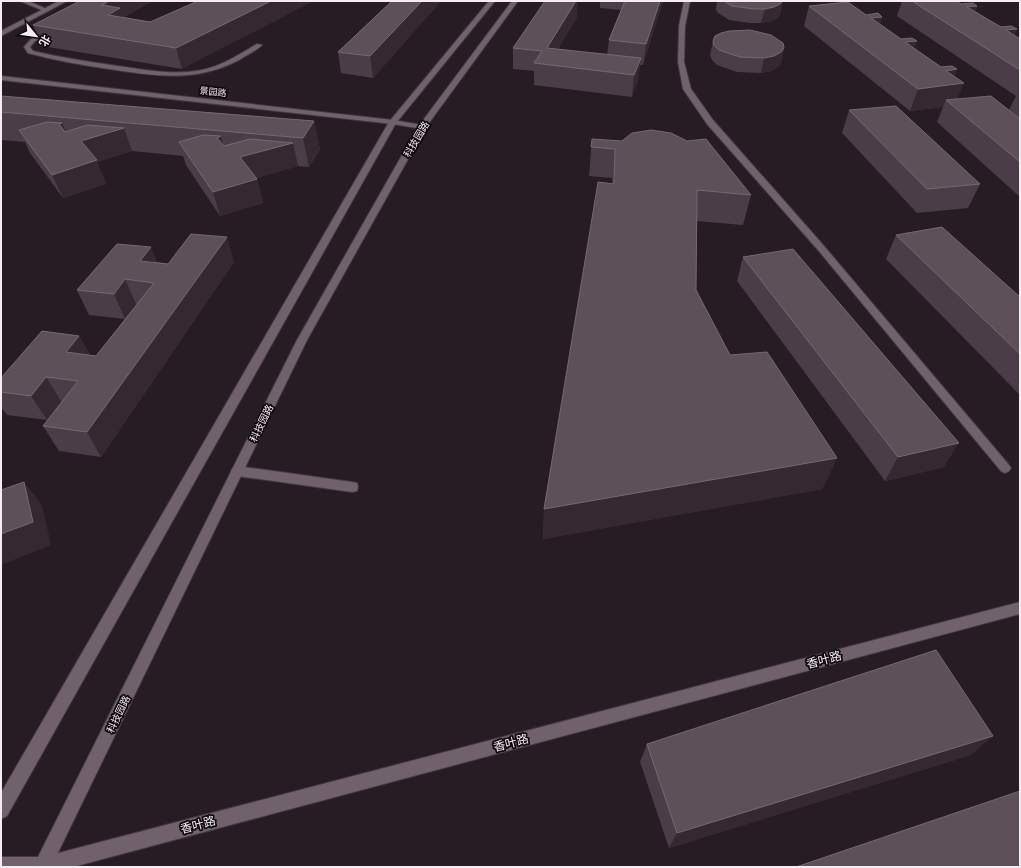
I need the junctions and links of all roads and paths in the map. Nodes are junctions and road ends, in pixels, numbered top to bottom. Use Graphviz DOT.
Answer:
graph roads {
  1 [pos="23,1"];
  2 [pos="64,1"];
  3 [pos="492,1"];
  4 [pos="516,1"];
  5 [pos="687,1"];
  6 [pos="46,10"];
  7 [pos="60,26"];
  8 [pos="1,34"];
  9 [pos="259,45"];
  10 [pos="1,78"];
  11 [pos="392,122"];
  12 [pos="422,127"];
  13 [pos="1005,468"];
  14 [pos="237,471"];
  15 [pos="352,487"];
  16 [pos="1020,608"];
  17 [pos="1,810"];
  18 [pos="1,866"];
  19 [pos="42,867"];
  1 -- 6 [label="main road"];
  2 -- 6 [label="main road"];
  3 -- 11 [label="main road"];
  4 -- 12 [label="main road, 科技园路"];
  5 -- 13 [label="main road"];
  6 -- 8 [label="main road"];
  7 -- 9 [label="main road"];
  10 -- 11 [label="main road, 景园路"];
  11 -- 12 [label="main road, 景园路"];
  11 -- 17 [label="main road"];
  12 -- 14 [label="main road, 科技园路"];
  14 -- 15 [label="main road"];
  14 -- 19 [label="main road, 科技园路"];
  16 -- 19 [label="main road, 香叶路"];
  18 -- 19 [label="main road, 香叶路"];
}
